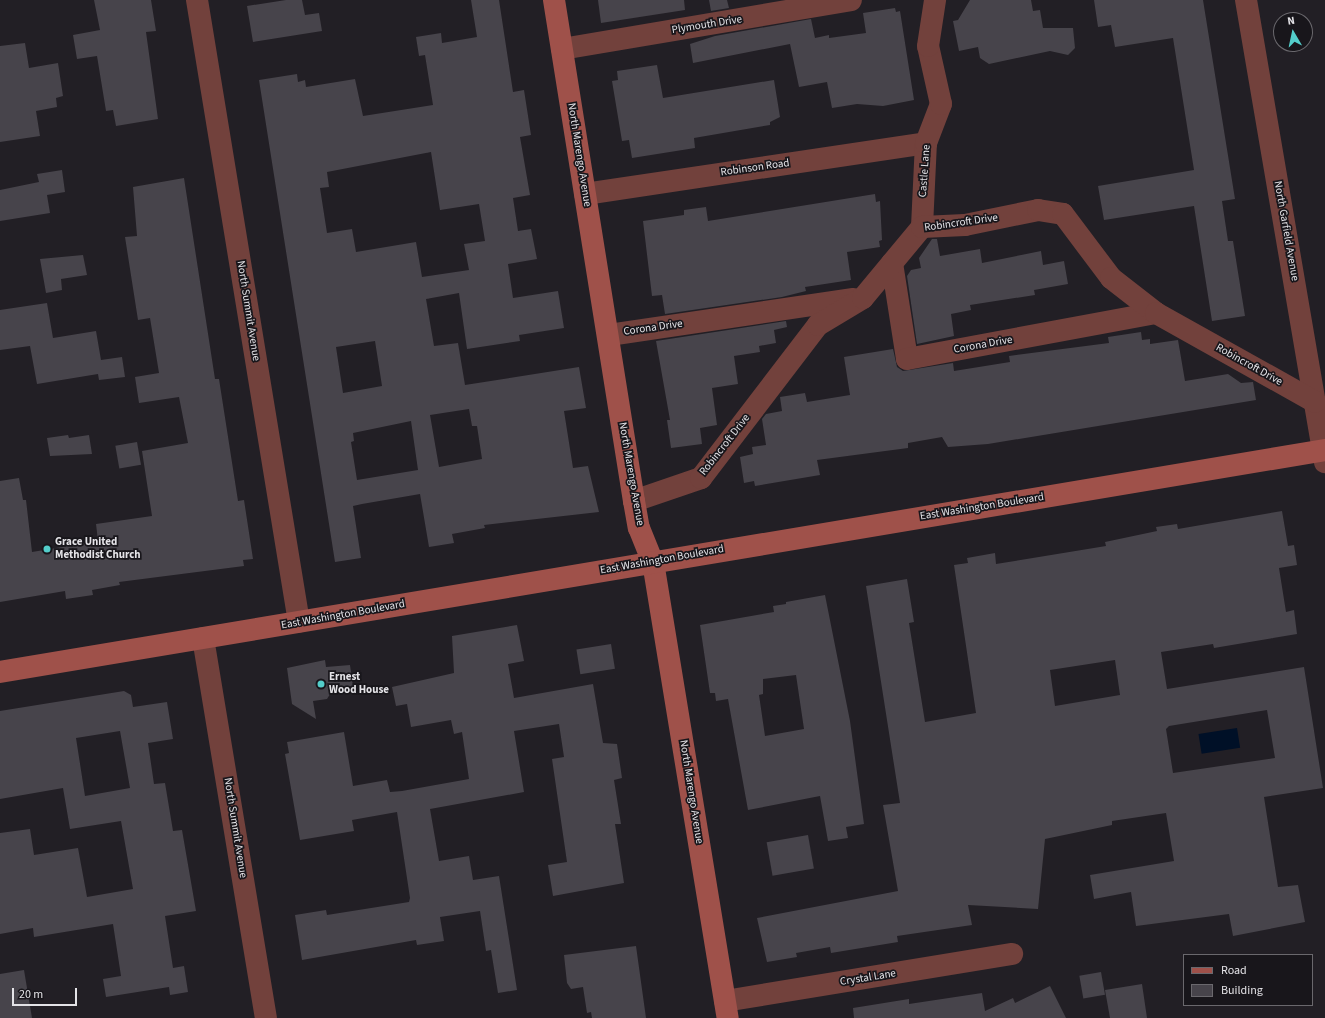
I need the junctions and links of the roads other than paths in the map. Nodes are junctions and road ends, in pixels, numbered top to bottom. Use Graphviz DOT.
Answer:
graph roads {
  1 [pos="197,0"];
  2 [pos="554,0"];
  3 [pos="851,0"];
  4 [pos="935,0"];
  5 [pos="1246,0"];
  6 [pos="562,49"];
  7 [pos="926,143"];
  8 [pos="585,194"];
  9 [pos="922,227"];
  10 [pos="892,263"];
  11 [pos="863,298"];
  12 [pos="1156,313"];
  13 [pos="609,335"];
  14 [pos="1315,402"];
  15 [pos="1324,454"];
  16 [pos="634,501"];
  17 [pos="653,562"];
  18 [pos="299,622"];
  19 [pos="203,638"];
  20 [pos="0,672"];
  21 [pos="1012,954"];
  22 [pos="726,1010"];
  23 [pos="266,1018"];
  1 -- 18 [label="street, North Summit Avenue"];
  2 -- 6 [label="main road, North Marengo Avenue"];
  3 -- 6 [label="street, Plymouth Drive"];
  4 -- 7 [label="street, Castle Lane"];
  5 -- 14 [label="street, North Garfield Avenue"];
  6 -- 8 [label="main road, North Marengo Avenue"];
  7 -- 8 [label="street, Robinson Road"];
  7 -- 9 [label="street, Castle Lane"];
  8 -- 13 [label="main road, North Marengo Avenue"];
  9 -- 10 [label="street, Robincroft Drive"];
  9 -- 12 [label="street, Robincroft Drive"];
  10 -- 11 [label="street, Robincroft Drive"];
  10 -- 12 [label="street, Corona Drive"];
  11 -- 13 [label="street, Corona Drive"];
  11 -- 16 [label="street, Robincroft Drive"];
  12 -- 14 [label="street, Robincroft Drive"];
  13 -- 16 [label="main road, North Marengo Avenue"];
  14 -- 15 [label="street, North Garfield Avenue"];
  15 -- 17 [label="main road, East Washington Boulevard"];
  16 -- 17 [label="main road, North Marengo Avenue"];
  17 -- 18 [label="main road, East Washington Boulevard"];
  17 -- 22 [label="main road, North Marengo Avenue"];
  18 -- 19 [label="main road, East Washington Boulevard"];
  19 -- 20 [label="main road, East Washington Boulevard"];
  19 -- 23 [label="street, North Summit Avenue"];
  21 -- 22 [label="street, Crystal Lane"];
}
